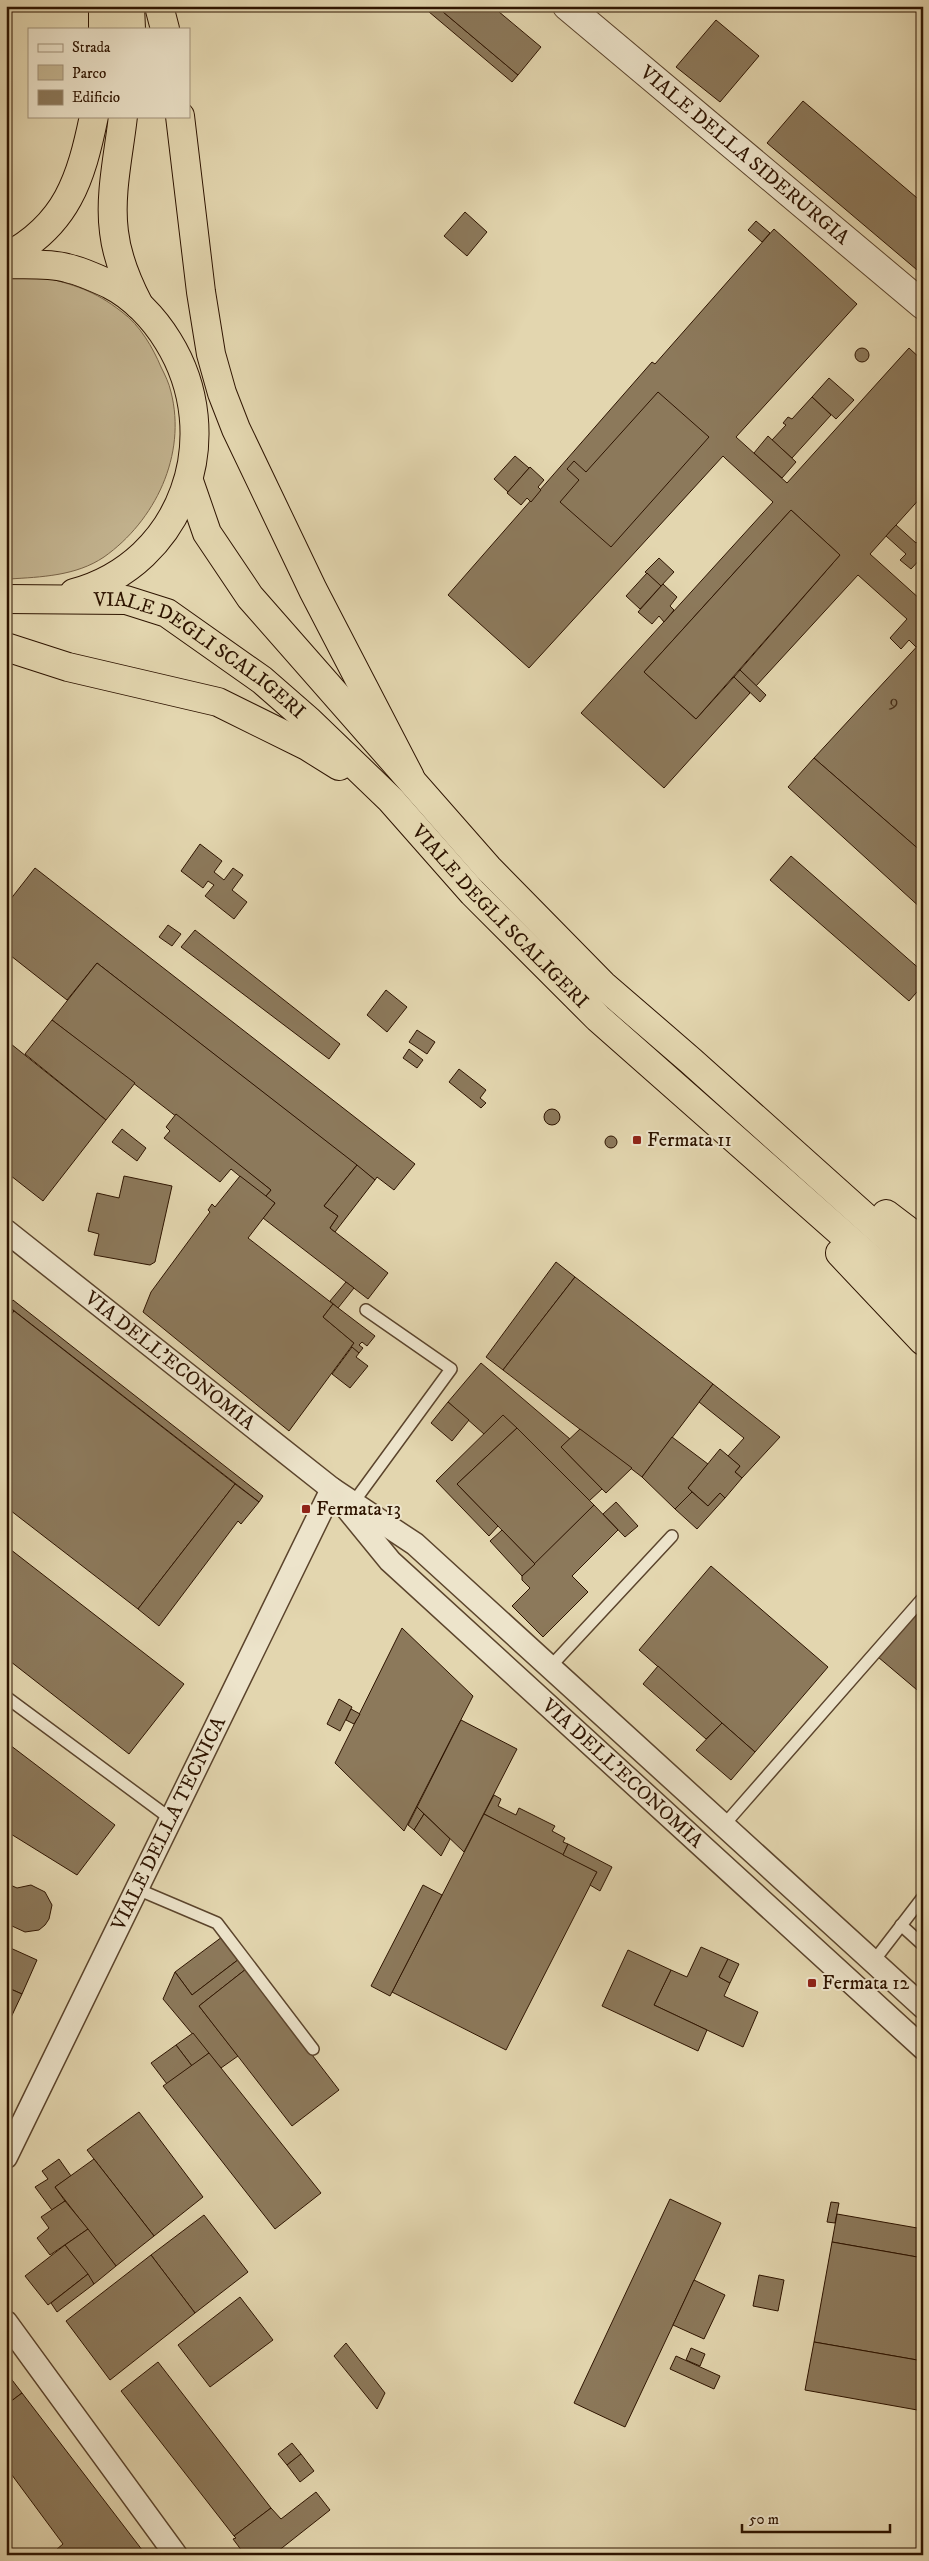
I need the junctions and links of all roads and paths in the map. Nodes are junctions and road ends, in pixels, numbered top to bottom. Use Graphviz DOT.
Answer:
graph roads {
  1 [pos="103,6"];
  2 [pos="130,6"];
  3 [pos="159,6"];
  4 [pos="567,6"];
  5 [pos="103,28"];
  6 [pos="131,28"];
  7 [pos="165,28"];
  8 [pos="94,118"];
  9 [pos="124,118"];
  10 [pos="180,118"];
  11 [pos="6,257"];
  12 [pos="6,264"];
  13 [pos="923,304"];
  14 [pos="139,305"];
  15 [pos="189,481"];
  16 [pos="6,599"];
  17 [pos="46,601"];
  18 [pos="6,647"];
  19 [pos="410,777"];
  20 [pos="391,800"];
  21 [pos="691,1061"];
  22 [pos="723,1128"];
  23 [pos="6,1231"];
  24 [pos="923,1242"];
  25 [pos="923,1269"];
  26 [pos="923,1305"];
  27 [pos="366,1310"];
  28 [pos="923,1341"];
  29 [pos="332,1490"];
  30 [pos="353,1503"];
  31 [pos="672,1536"];
  32 [pos="923,1598"];
  33 [pos="550,1667"];
  34 [pos="6,1697"];
  35 [pos="171,1819"];
  36 [pos="724,1826"];
  37 [pos="137,1889"];
  38 [pos="923,1897"];
  39 [pos="901,1926"];
  40 [pos="923,1945"];
  41 [pos="873,1962"];
  42 [pos="923,2007"];
  43 [pos="923,2048"];
  44 [pos="312,2049"];
  45 [pos="6,2157"];
  46 [pos="6,2322"];
  47 [pos="176,2555"];
  1 -- 5 [label="highway"];
  2 -- 6 [label="highway"];
  3 -- 7 [label="highway"];
  4 -- 13 [label="street, VIALE DELLA SIDERURGIA"];
  8 -- 11 [label="highway"];
  9 -- 14 [label="highway"];
  10 -- 19 [label="highway"];
  12 -- 14 [label="highway, VIALE DEGLI SCALIGERI"];
  14 -- 15 [label="highway, VIALE DEGLI SCALIGERI"];
  15 -- 17 [label="highway, VIALE DEGLI SCALIGERI"];
  15 -- 19 [label="highway, VIALE DEGLI SCALIGERI"];
  16 -- 17 [label="highway, VIALE DEGLI SCALIGERI"];
  17 -- 20 [label="highway, VIALE DEGLI SCALIGERI"];
  18 -- 20 [label="highway"];
  19 -- 21 [label="highway, VIALE DEGLI SCALIGERI"];
  20 -- 22 [label="highway, VIALE DEGLI SCALIGERI"];
  21 -- 24 [label="highway"];
  21 -- 25 [label="highway, VIALE DEGLI SCALIGERI"];
  22 -- 26 [label="highway, VIALE DEGLI SCALIGERI"];
  22 -- 28 [label="highway"];
  23 -- 29 [label="street, VIA DELL'ECONOMIA"];
  27 -- 30 [label="lane"];
  29 -- 30 [label="street, VIA DELL'ECONOMIA"];
  29 -- 35 [label="street, VIALE DELLA TECNICA"];
  29 -- 43 [label="street, VIA DELL'ECONOMIA"];
  30 -- 33 [label="street, VIA DELL'ECONOMIA"];
  31 -- 33 [label="lane"];
  32 -- 36 [label="lane"];
  33 -- 36 [label="street, VIA DELL'ECONOMIA"];
  34 -- 35 [label="lane"];
  35 -- 37 [label="street, VIALE DELLA TECNICA"];
  36 -- 41 [label="street, VIA DELL'ECONOMIA"];
  37 -- 44 [label="lane"];
  37 -- 45 [label="street, VIALE DELLA TECNICA"];
  38 -- 39 [label="lane"];
  39 -- 40 [label="lane"];
  39 -- 41 [label="lane"];
  41 -- 42 [label="street, VIA DELL'ECONOMIA"];
  46 -- 47 [label="street"];
}
